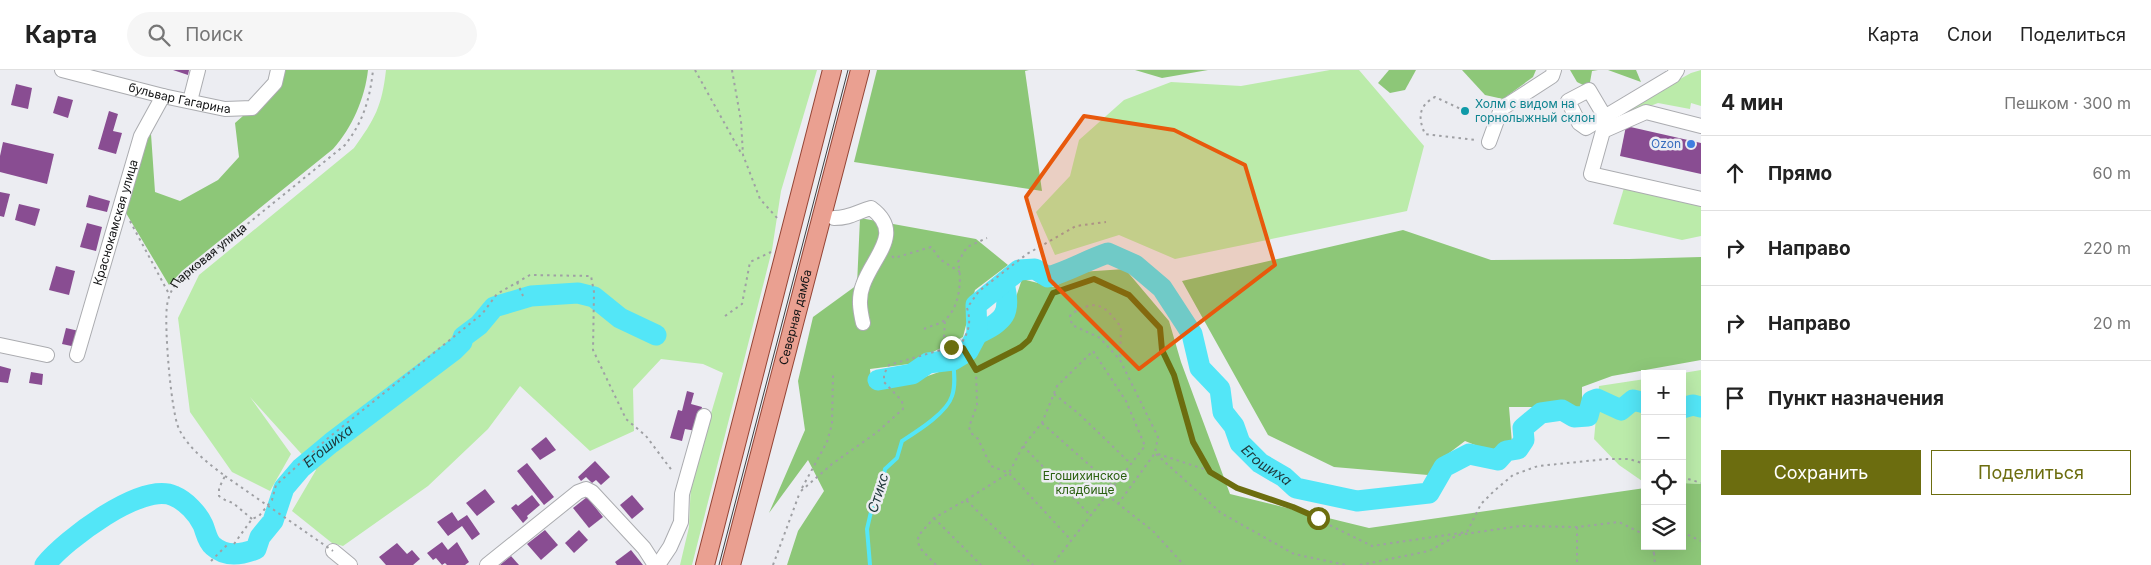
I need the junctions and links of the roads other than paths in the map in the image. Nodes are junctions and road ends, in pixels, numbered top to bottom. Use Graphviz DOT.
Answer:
graph roads {
  1 [pos="62,70"];
  2 [pos="198,70"];
  3 [pos="278,70"];
  4 [pos="832,70"];
  5 [pos="860,70"];
  6 [pos="1554,70"];
  7 [pos="1677,70"];
  8 [pos="163,96"];
  9 [pos="190,101"];
  10 [pos="1605,116"];
  11 [pos="1701,126"];
  12 [pos="1489,142"];
  13 [pos="1701,199"];
  14 [pos="834,218"];
  15 [pos="862,323"];
  16 [pos="0,345"];
  17 [pos="47,355"];
  18 [pos="77,355"];
  19 [pos="704,416"];
  20 [pos="332,551"];
  21 [pos="350,565"];
  22 [pos="487,565"];
  23 [pos="656,565"];
  24 [pos="704,565"];
  25 [pos="731,565"];
  1 -- 8 [label="street, бульвар Гагарина"];
  2 -- 9 [label="street"];
  3 -- 9 [label="street, бульвар Гагарина"];
  4 -- 24 [label="main road, Северная дамба"];
  5 -- 25 [label="main road, Северная дамба"];
  6 -- 12 [label="street"];
  7 -- 10 [label="street"];
  8 -- 9 [label="street, бульвар Гагарина"];
  8 -- 18 [label="street, Краснокамская улица"];
  11 -- 13 [label="street"];
  14 -- 15 [label="street"];
  16 -- 17 [label="street"];
  19 -- 23 [label="street"];
  20 -- 21 [label="street"];
  22 -- 23 [label="street"];
}
